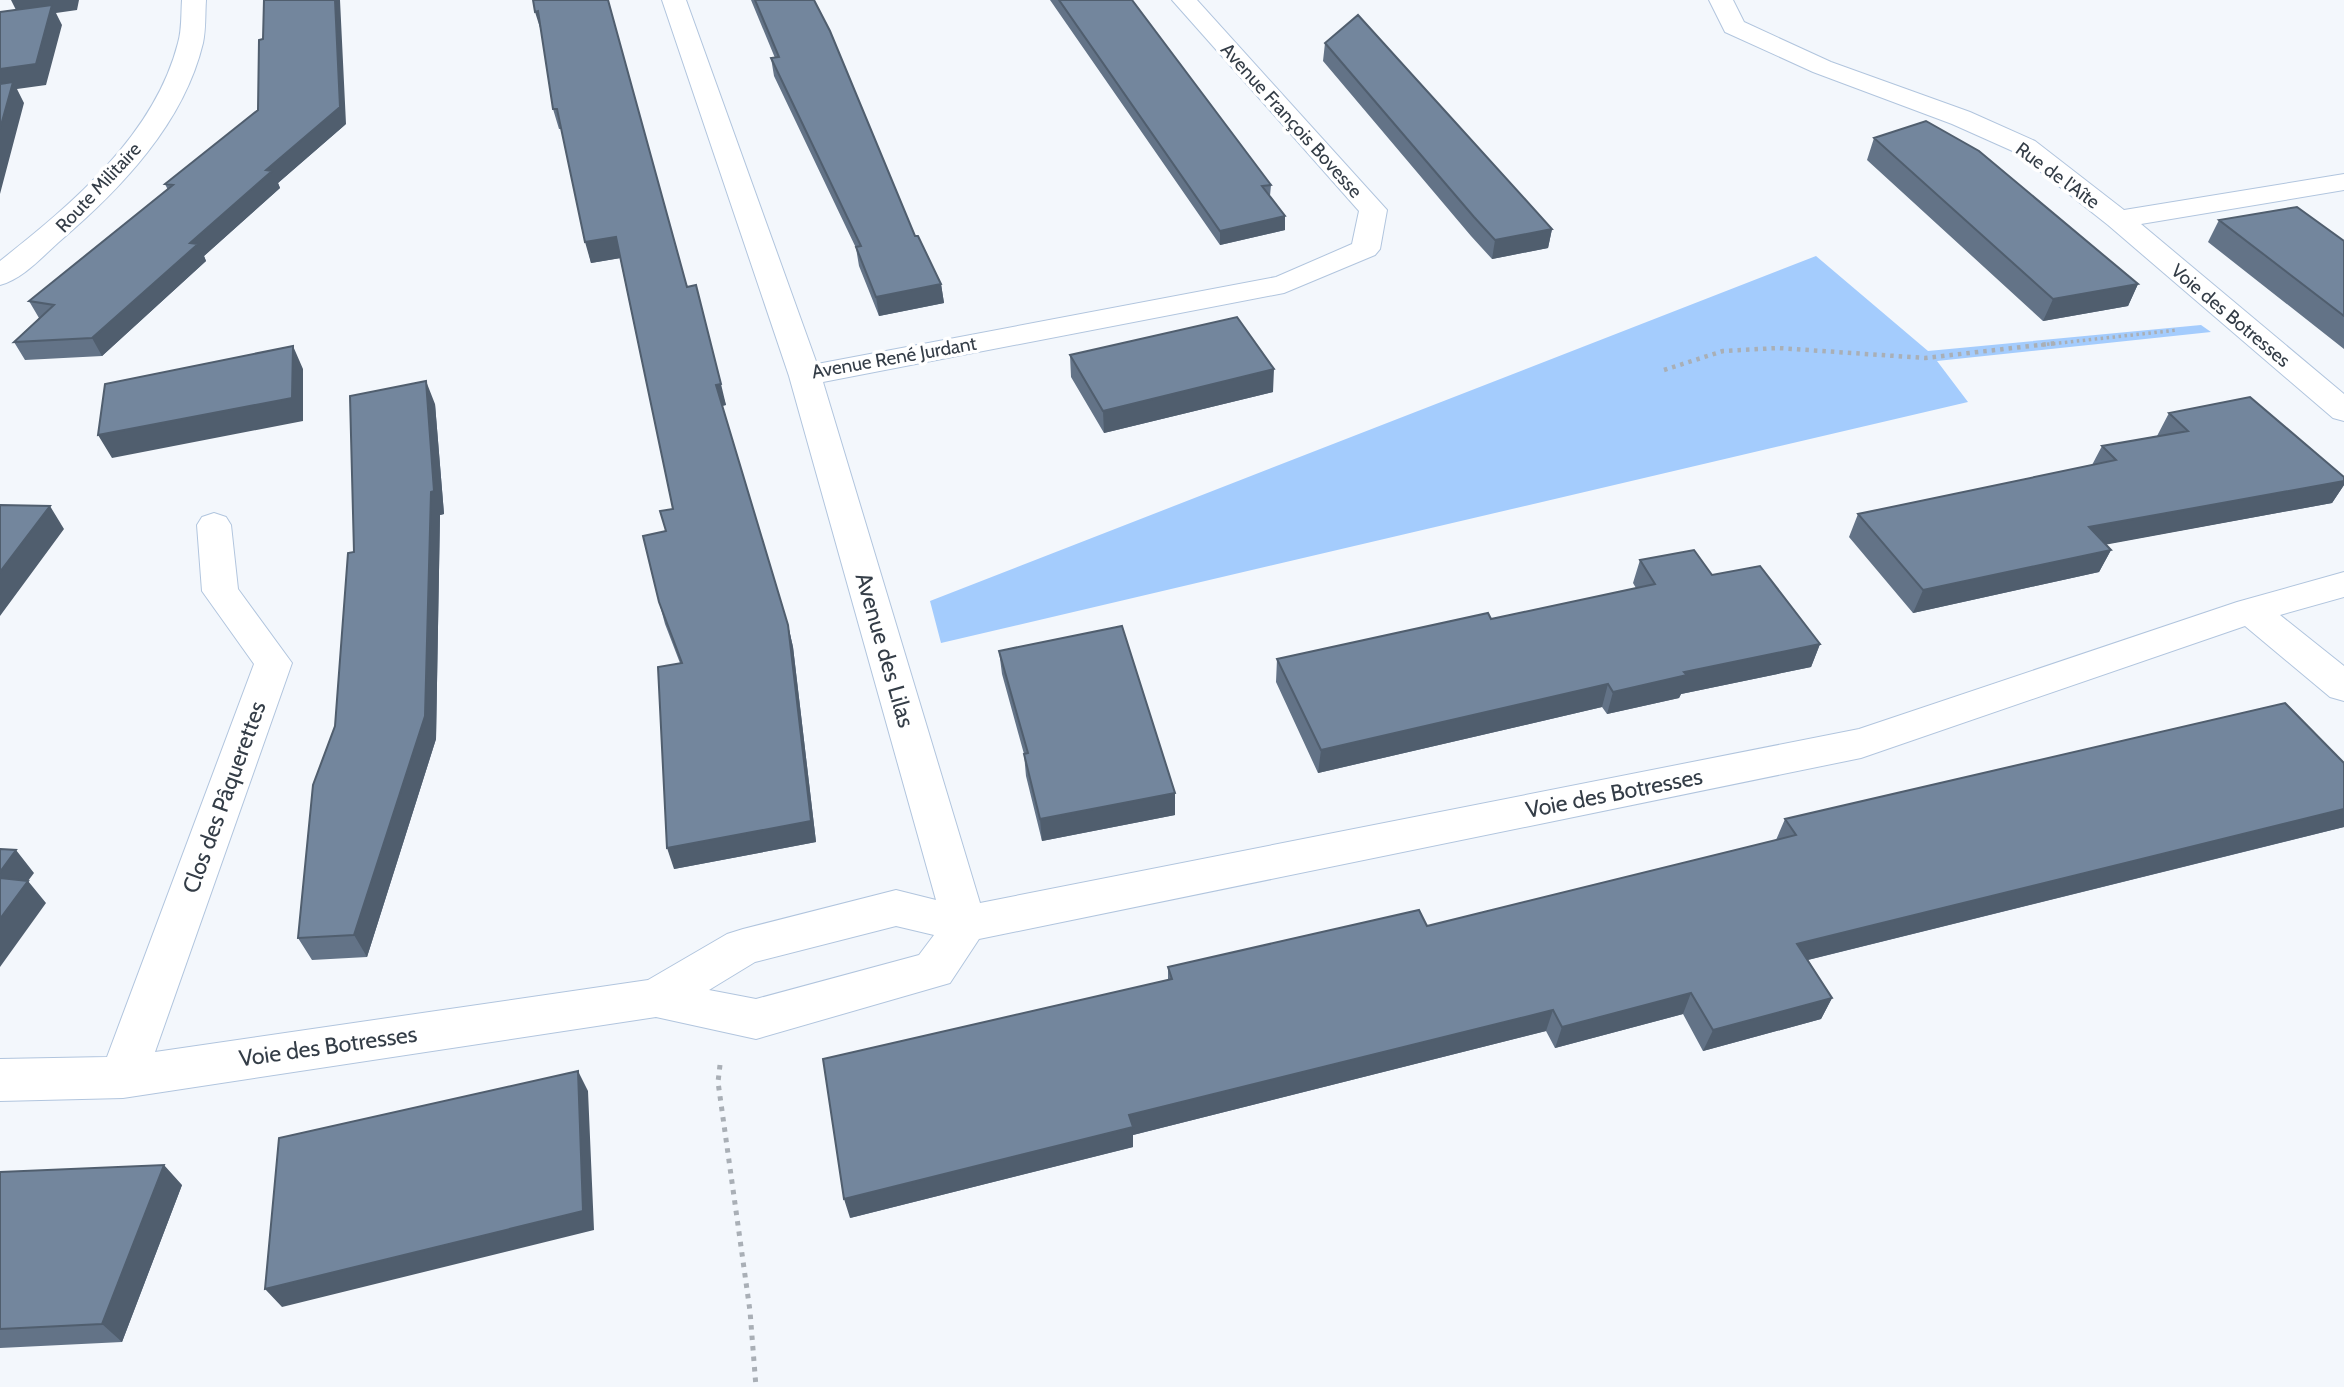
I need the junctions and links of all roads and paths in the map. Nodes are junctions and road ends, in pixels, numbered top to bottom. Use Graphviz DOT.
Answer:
graph roads {
  1 [pos="194,0"];
  2 [pos="674,0"];
  3 [pos="1184,0"];
  4 [pos="1721,0"];
  5 [pos="2344,182"];
  6 [pos="2118,219"];
  7 [pos="1365,249"];
  8 [pos="0,276"];
  9 [pos="2241,324"];
  10 [pos="1664,370"];
  11 [pos="805,376"];
  12 [pos="2344,411"];
  13 [pos="214,525"];
  14 [pos="2344,584"];
  15 [pos="2250,611"];
  16 [pos="2344,687"];
  17 [pos="965,924"];
  18 [pos="656,998"];
  19 [pos="727,1013"];
  20 [pos="123,1077"];
  21 [pos="0,1080"];
  22 [pos="756,1387"];
  1 -- 8 [label="street, Route Militaire"];
  2 -- 11 [label="street, Avenue René Jurdant"];
  3 -- 7 [label="street, Avenue François Bovesse"];
  4 -- 6 [label="street, Rue de l'Aîte"];
  5 -- 6 [label="street, Rue de l'Aîte"];
  6 -- 9 [label="street, Voie des Botresses"];
  7 -- 11 [label="street, Avenue René Jurdant"];
  9 -- 10 [label="path"];
  9 -- 12 [label="street, Voie des Botresses"];
  11 -- 17 [label="street, Avenue des Lilas"];
  13 -- 20 [label="street, Clos des Pâquerettes"];
  14 -- 15 [label="street, Voie des Botresses"];
  15 -- 16 [label="street"];
  15 -- 17 [label="street, Voie des Botresses"];
  17 -- 18 [label="street, Voie des Botresses"];
  17 -- 19 [label="street, Voie des Botresses"];
  18 -- 19 [label="street, Voie des Botresses"];
  18 -- 20 [label="street, Voie des Botresses"];
  19 -- 22 [label="path"];
  20 -- 21 [label="street, Voie des Botresses"];
}
